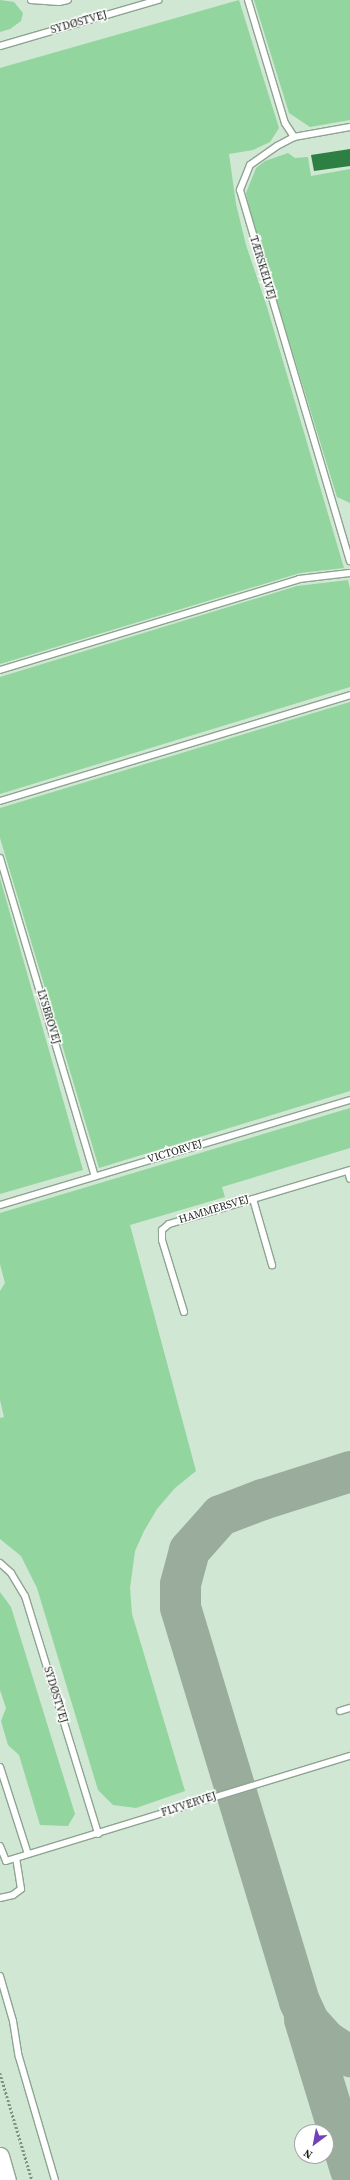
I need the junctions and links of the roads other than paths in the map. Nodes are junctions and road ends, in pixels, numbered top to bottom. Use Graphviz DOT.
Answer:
graph roads {
  1 [pos="30,0"];
  2 [pos="68,0"];
  3 [pos="158,0"];
  4 [pos="248,0"];
  5 [pos="0,46"];
  6 [pos="350,127"];
  7 [pos="294,137"];
  8 [pos="350,561"];
  9 [pos="350,573"];
  10 [pos="0,670"];
  11 [pos="350,695"];
  12 [pos="0,801"];
  13 [pos="0,858"];
  14 [pos="350,1100"];
  15 [pos="349,1171"];
  16 [pos="95,1176"];
  17 [pos="350,1179"];
  18 [pos="253,1199"];
  19 [pos="0,1205"];
  20 [pos="272,1265"];
  21 [pos="184,1312"];
  22 [pos="0,1563"];
  23 [pos="350,1708"];
  24 [pos="340,1711"];
  25 [pos="350,1756"];
  26 [pos="0,1767"];
  27 [pos="98,1834"];
  28 [pos="0,1846"];
  29 [pos="28,1854"];
  30 [pos="16,1858"];
  31 [pos="0,1898"];
  32 [pos="0,1976"];
  33 [pos="0,2156"];
  34 [pos="7,2180"];
  35 [pos="56,2180"];
  1 -- 2 [label="lane"];
  3 -- 5 [label="lane, SYDØSTVEJ"];
  4 -- 7 [label="lane"];
  6 -- 7 [label="lane"];
  7 -- 8 [label="lane, TÆRSKELVEJ"];
  9 -- 10 [label="lane"];
  11 -- 12 [label="lane"];
  13 -- 16 [label="lane, LYSBROVEJ"];
  14 -- 16 [label="lane, VICTORVEJ"];
  15 -- 17 [label="lane"];
  15 -- 18 [label="lane, HAMMERSVEJ"];
  16 -- 19 [label="lane, VICTORVEJ"];
  18 -- 20 [label="lane"];
  18 -- 21 [label="lane, HAMMERSVEJ"];
  22 -- 27 [label="lane, SYDØSTVEJ"];
  23 -- 24 [label="lane"];
  25 -- 27 [label="lane, FLYVERVEJ"];
  26 -- 29 [label="lane"];
  27 -- 29 [label="lane, FLYVERVEJ"];
  28 -- 30 [label="lane"];
  29 -- 30 [label="lane, FLYVERVEJ"];
  30 -- 31 [label="lane"];
  32 -- 35 [label="lane"];
  33 -- 34 [label="street"];
}
